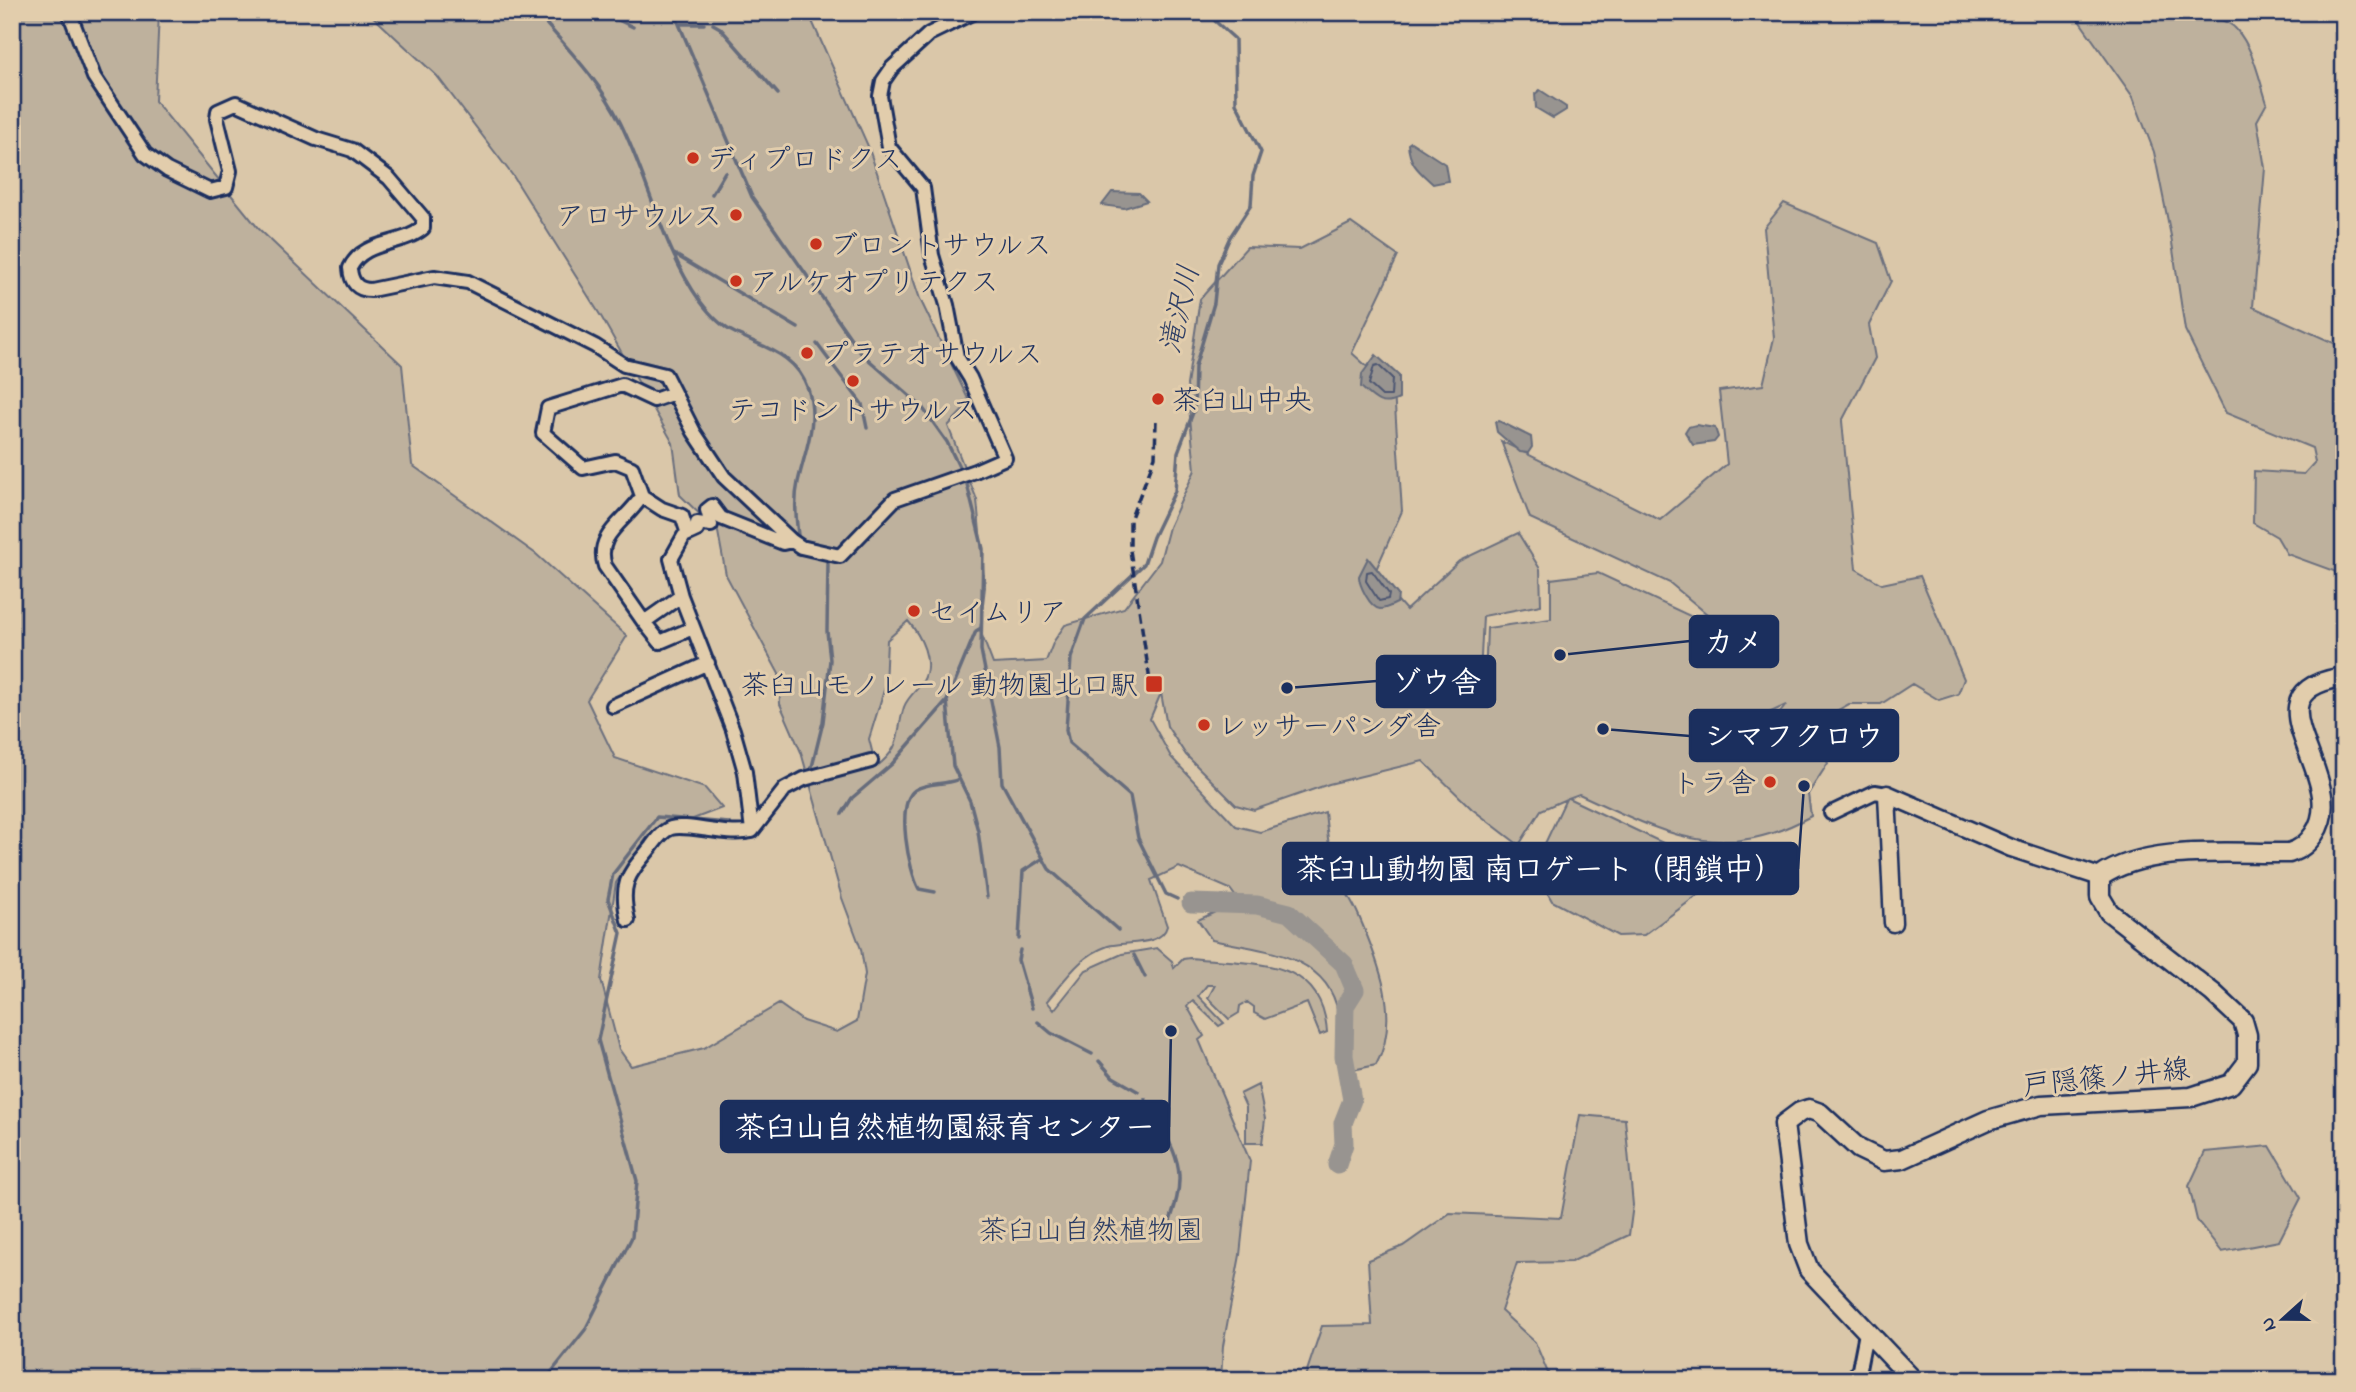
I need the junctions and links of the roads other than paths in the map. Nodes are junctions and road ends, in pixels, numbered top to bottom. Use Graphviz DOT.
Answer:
graph roads {
  1 [pos="69,12"];
  2 [pos="974,12"];
  3 [pos="674,393"];
  4 [pos="642,496"];
  5 [pos="688,534"];
  6 [pos="792,541"];
  7 [pos="681,596"];
  8 [pos="645,622"];
  9 [pos="693,628"];
  10 [pos="708,663"];
  11 [pos="2344,682"];
  12 [pos="613,706"];
  13 [pos="871,761"];
  14 [pos="1887,794"];
  15 [pos="1831,813"];
  16 [pos="752,831"];
  17 [pos="2100,877"];
  18 [pos="628,920"];
  19 [pos="1893,923"];
  20 [pos="1866,1333"];
  21 [pos="1852,1380"];
  22 [pos="1913,1380"];
  1 -- 3 [label="street"];
  2 -- 6 [label="street"];
  3 -- 4 [label="street"];
  3 -- 6 [label="street"];
  4 -- 5 [label="street"];
  4 -- 8 [label="street"];
  5 -- 6 [label="street"];
  5 -- 7 [label="street"];
  7 -- 8 [label="street"];
  7 -- 9 [label="street"];
  8 -- 9 [label="street"];
  9 -- 10 [label="street"];
  10 -- 12 [label="street"];
  10 -- 16 [label="street"];
  11 -- 17 [label="main road"];
  13 -- 16 [label="street"];
  14 -- 15 [label="street"];
  14 -- 17 [label="street"];
  14 -- 19 [label="street"];
  16 -- 18 [label="street"];
  17 -- 20 [label="main road, 戸隠篠ノ井線"];
  20 -- 21 [label="street"];
  20 -- 22 [label="main road, 戸隠篠ノ井線"];
}
